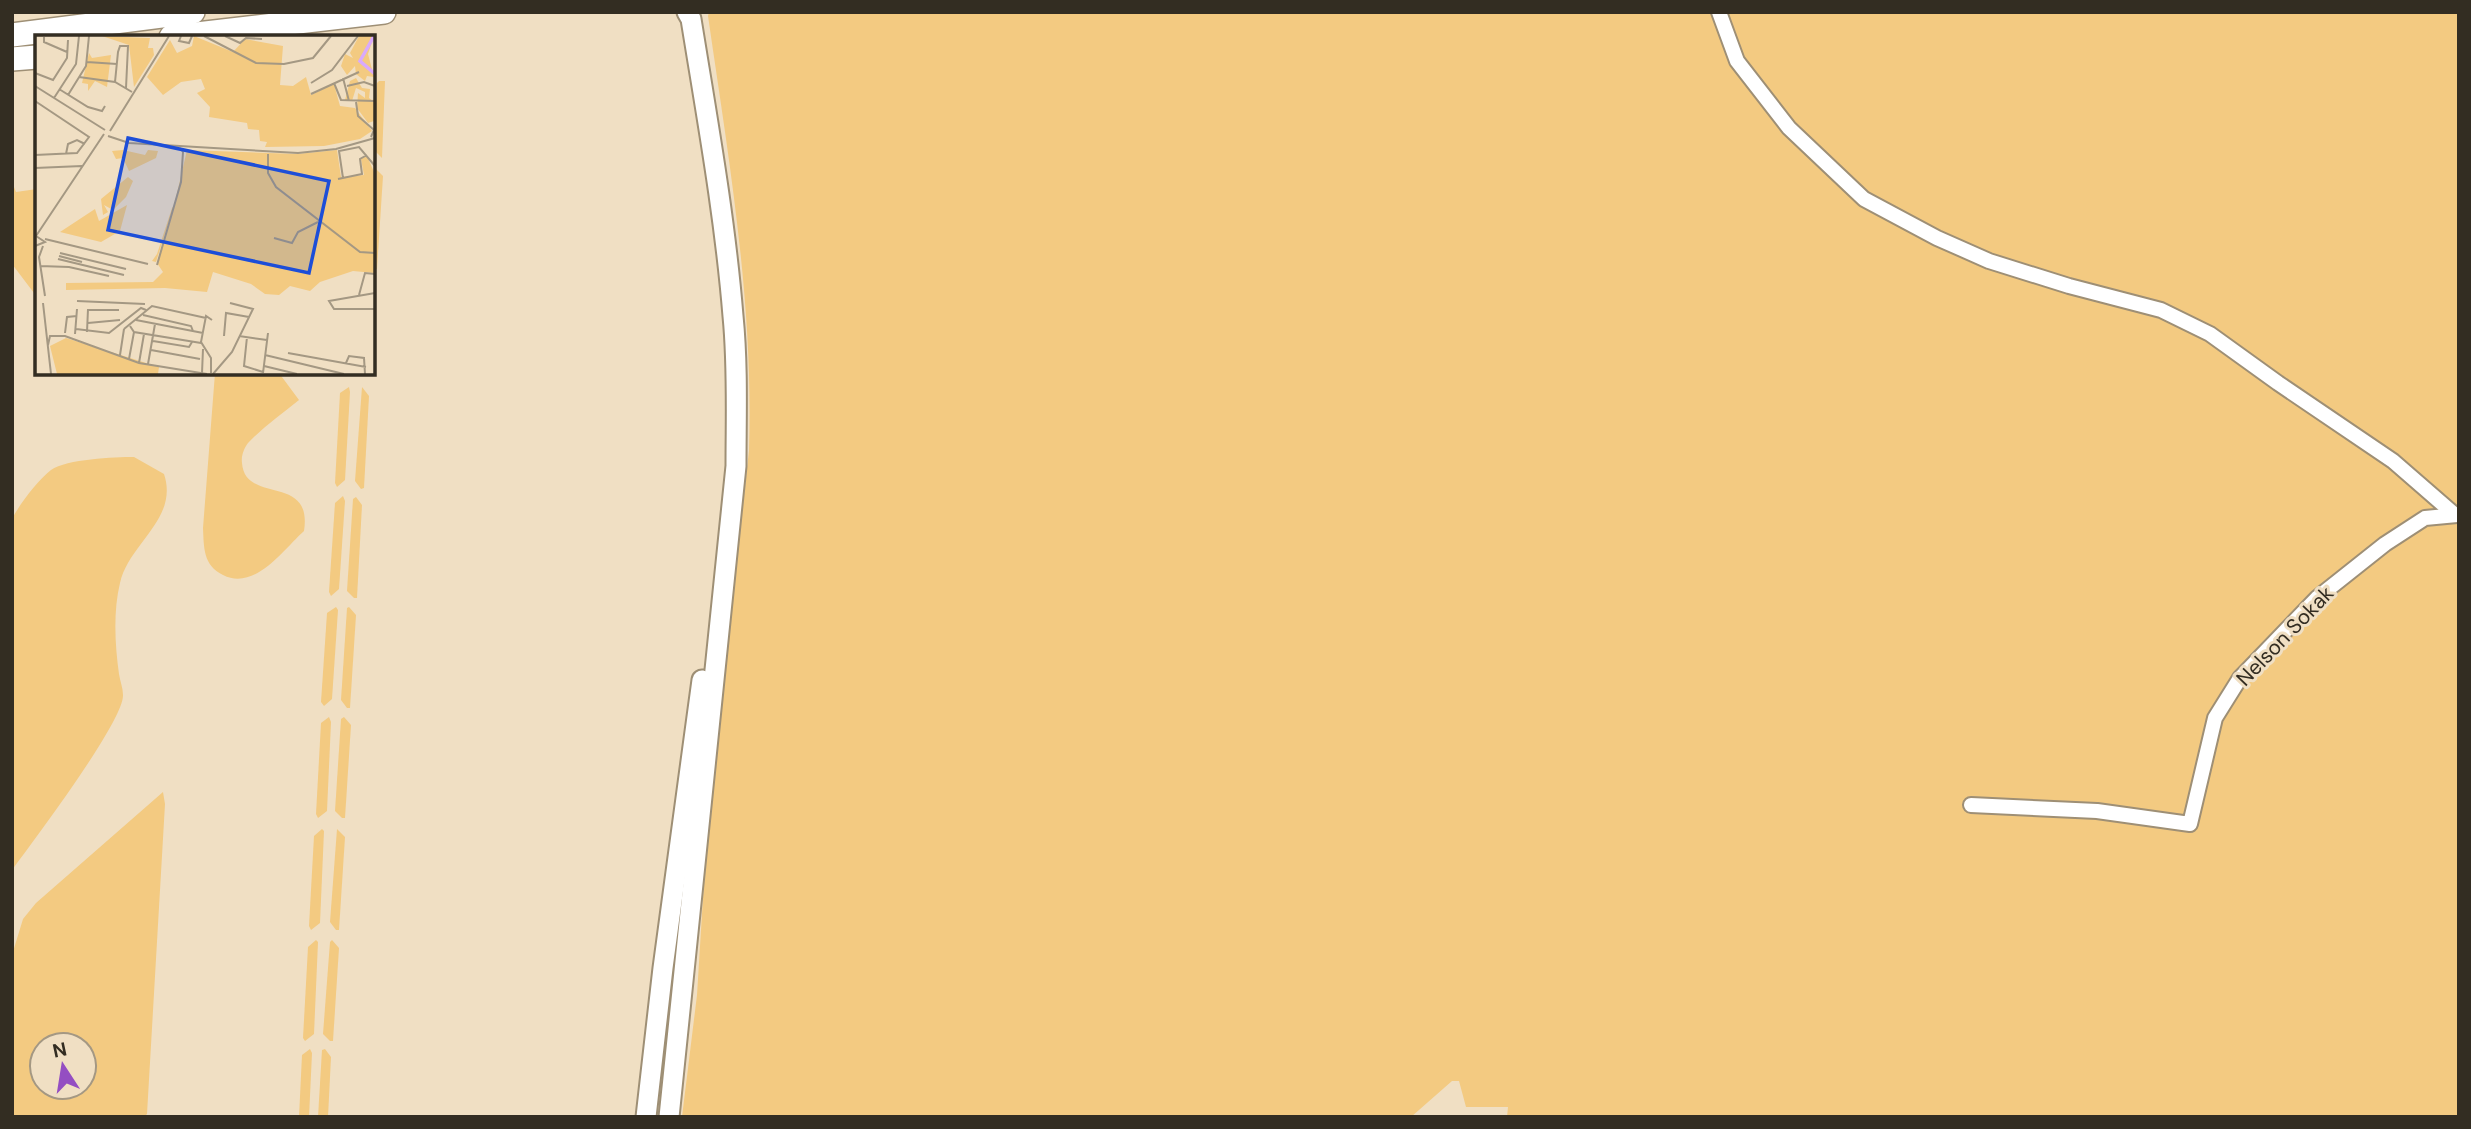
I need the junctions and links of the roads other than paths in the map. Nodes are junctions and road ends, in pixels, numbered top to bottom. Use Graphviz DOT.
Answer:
graph roads {
  1 [pos="193,12"];
  2 [pos="384,12"];
  3 [pos="687,12"];
  4 [pos="700,12"];
  5 [pos="1719,12"];
  6 [pos="12,35"];
  7 [pos="188,35"];
  8 [pos="35,57"];
  9 [pos="12,59"];
  10 [pos="713,150"];
  11 [pos="736,418"];
  12 [pos="2456,515"];
  13 [pos="1971,805"];
  14 [pos="646,1117"];
  15 [pos="669,1117"];
  1 -- 6 [label="main road"];
  2 -- 7 [label="main road"];
  3 -- 10 [label="street"];
  4 -- 10 [label="street"];
  5 -- 12 [label="street"];
  8 -- 9 [label="main road"];
  10 -- 11 [label="street"];
  11 -- 14 [label="street"];
  11 -- 15 [label="street"];
  12 -- 13 [label="street, Nelson Sokak"];
}
